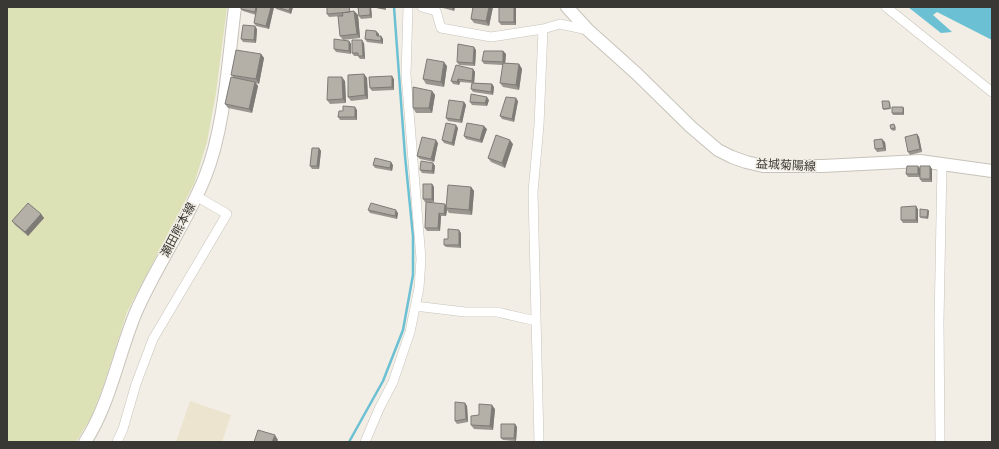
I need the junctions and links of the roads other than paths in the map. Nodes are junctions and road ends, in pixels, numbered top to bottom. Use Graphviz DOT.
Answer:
graph roads {
  1 [pos="235,7"];
  2 [pos="408,7"];
  3 [pos="422,7"];
  4 [pos="567,7"];
  5 [pos="886,7"];
  6 [pos="543,29"];
  7 [pos="588,30"];
  8 [pos="992,92"];
  9 [pos="942,165"];
  10 [pos="992,171"];
  11 [pos="196,196"];
  12 [pos="415,306"];
  13 [pos="536,321"];
  14 [pos="85,442"];
  15 [pos="117,442"];
  16 [pos="365,442"];
  17 [pos="539,442"];
  18 [pos="940,442"];
  1 -- 11 [label="main road, 瀬田熊本線"];
  2 -- 12 [label="street"];
  3 -- 6 [label="street"];
  4 -- 7 [label="main road, 益城菊陽線"];
  5 -- 8 [label="street"];
  6 -- 7 [label="street"];
  6 -- 13 [label="street"];
  7 -- 9 [label="main road, 益城菊陽線"];
  9 -- 10 [label="main road, 益城菊陽線"];
  9 -- 18 [label="street"];
  11 -- 14 [label="main road, 瀬田熊本線"];
  11 -- 15 [label="street"];
  12 -- 13 [label="street"];
  12 -- 16 [label="street"];
  13 -- 17 [label="street"];
}
